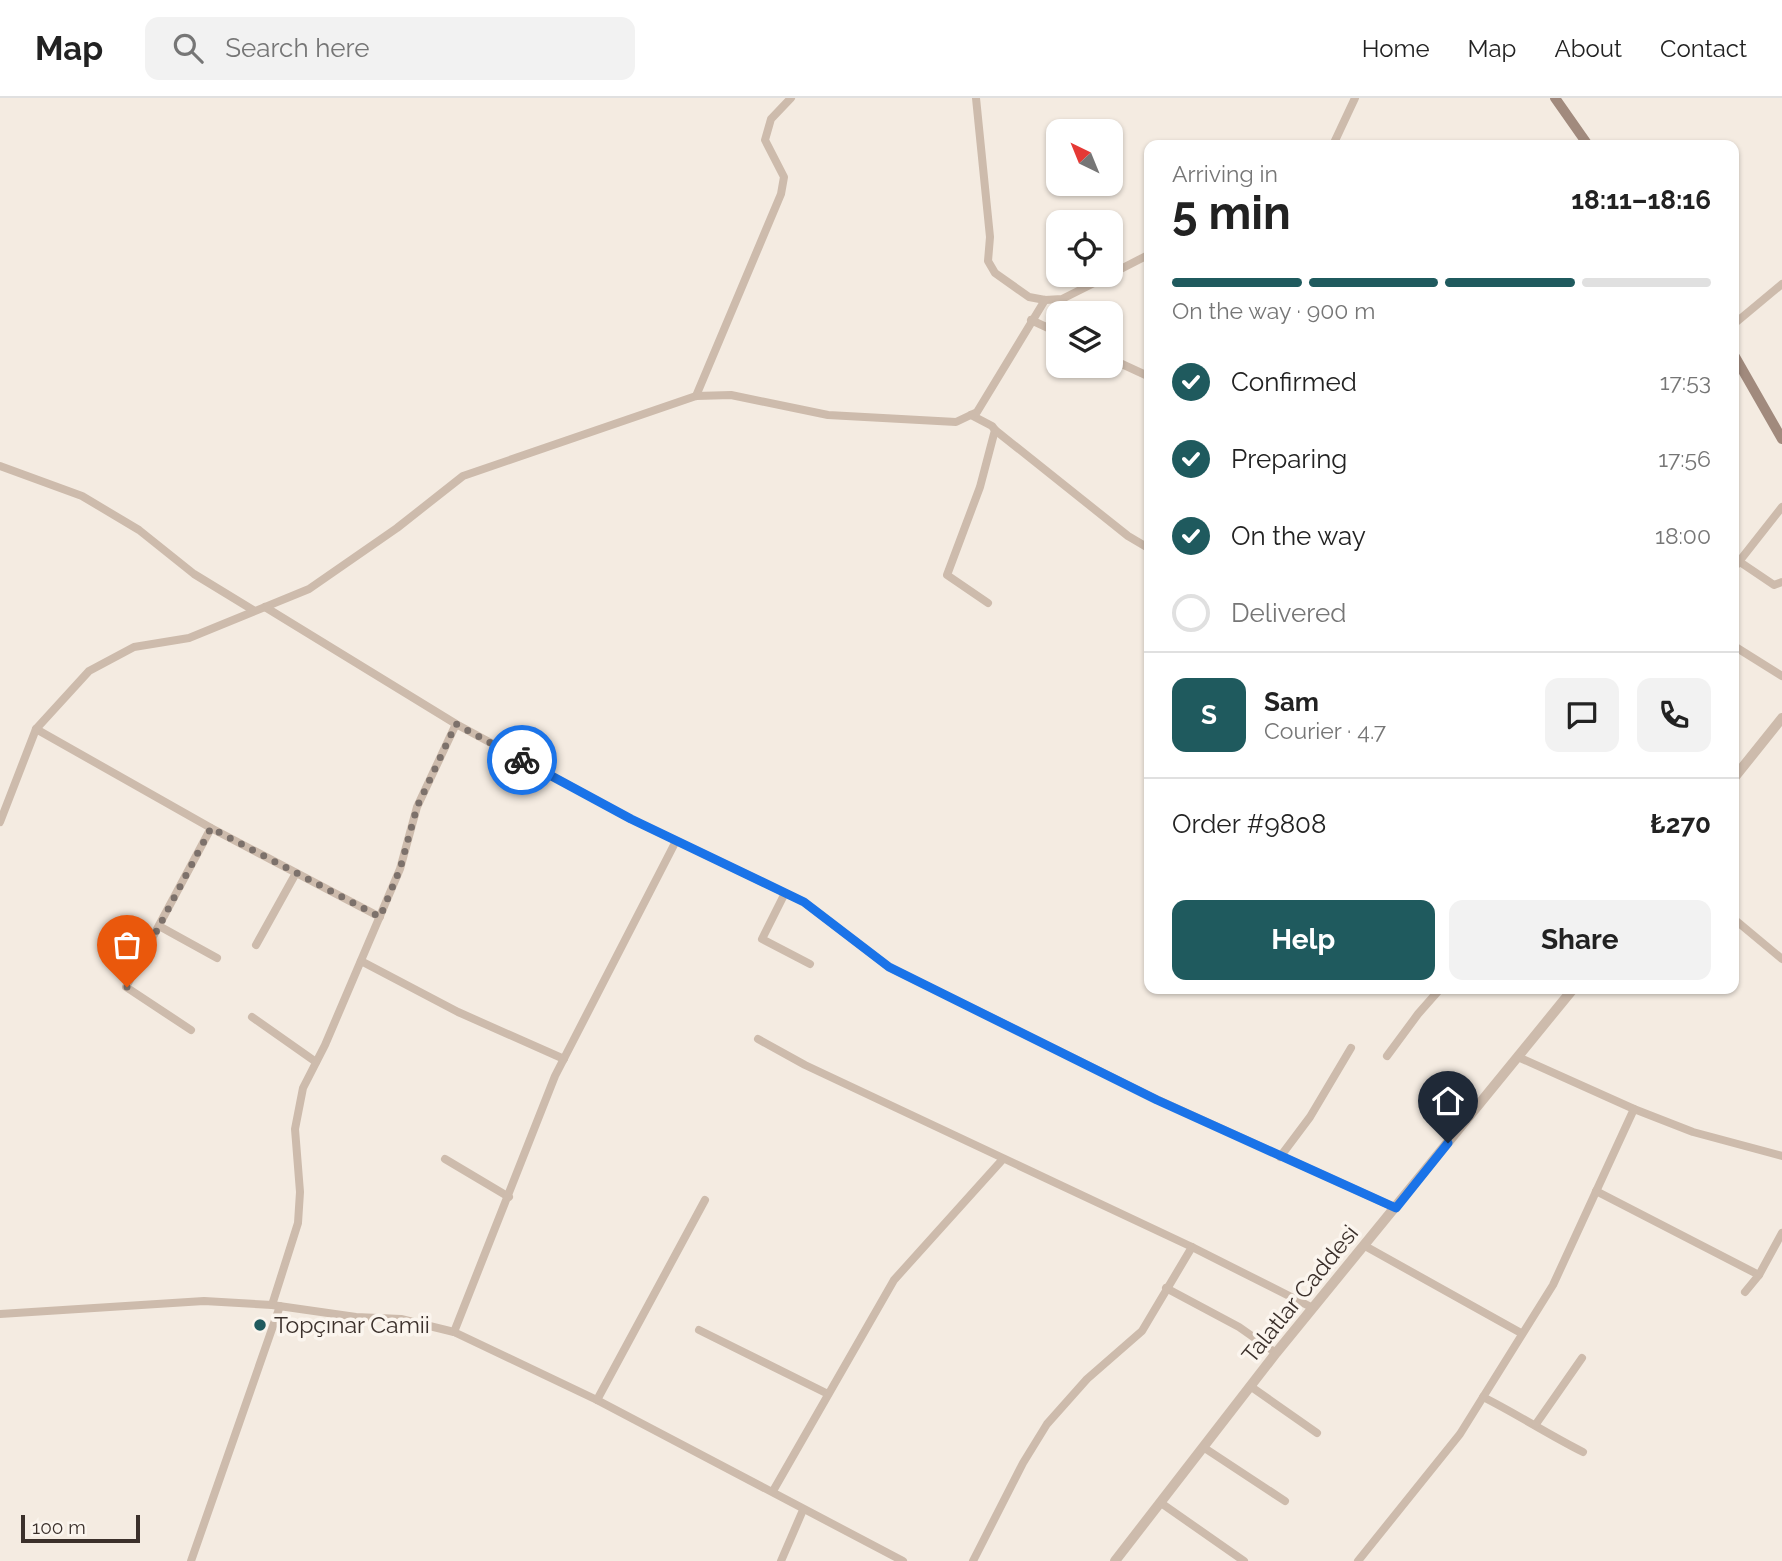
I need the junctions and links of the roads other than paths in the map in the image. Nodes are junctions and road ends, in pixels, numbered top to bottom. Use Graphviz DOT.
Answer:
graph roads {
  1 [pos="791,98"];
  2 [pos="976,98"];
  3 [pos="1355,98"];
  4 [pos="1555,98"];
  5 [pos="1335,140"];
  6 [pos="1584,140"];
  7 [pos="1144,257"];
  8 [pos="1123,268"];
  9 [pos="1782,284"];
  10 [pos="1085,287"];
  11 [pos="1045,300"];
  12 [pos="1031,320"];
  13 [pos="1739,320"];
  14 [pos="1046,327"];
  15 [pos="1739,364"];
  16 [pos="1123,365"];
  17 [pos="1144,374"];
  18 [pos="696,396"];
  19 [pos="971,415"];
  20 [pos="995,430"];
  21 [pos="1782,439"];
  22 [pos="0,466"];
  23 [pos="1782,508"];
  24 [pos="1144,545"];
  25 [pos="1739,558"];
  26 [pos="1739,564"];
  27 [pos="1782,582"];
  28 [pos="988,603"];
  29 [pos="265,607"];
  30 [pos="253,610"];
  31 [pos="1739,649"];
  32 [pos="1782,676"];
  33 [pos="1781,720"];
  34 [pos="456,724"];
  35 [pos="36,729"];
  36 [pos="1739,772"];
  37 [pos="0,822"];
  38 [pos="211,828"];
  39 [pos="676,841"];
  40 [pos="296,873"];
  41 [pos="785,893"];
  42 [pos="380,917"];
  43 [pos="1739,923"];
  44 [pos="159,926"];
  45 [pos="256,945"];
  46 [pos="217,958"];
  47 [pos="1782,959"];
  48 [pos="361,961"];
  49 [pos="810,964"];
  50 [pos="1436,994"];
  51 [pos="1567,994"];
  52 [pos="252,1017"];
  53 [pos="191,1030"];
  54 [pos="758,1040"];
  55 [pos="1352,1048"];
  56 [pos="1387,1056"];
  57 [pos="1518,1057"];
  58 [pos="564,1059"];
  59 [pos="316,1062"];
  60 [pos="1634,1109"];
  61 [pos="1782,1156"];
  62 [pos="1280,1157"];
  63 [pos="444,1159"];
  64 [pos="1003,1159"];
  65 [pos="1595,1191"];
  66 [pos="509,1198"];
  67 [pos="705,1200"];
  68 [pos="1396,1208"];
  69 [pos="1782,1233"];
  70 [pos="1365,1245"];
  71 [pos="1192,1247"];
  72 [pos="1759,1275"];
  73 [pos="1166,1288"];
  74 [pos="1745,1292"];
  75 [pos="276,1306"];
  76 [pos="1313,1308"];
  77 [pos="0,1314"];
  78 [pos="699,1330"];
  79 [pos="454,1332"];
  80 [pos="1521,1333"];
  81 [pos="1276,1353"];
  82 [pos="1582,1358"];
  83 [pos="1250,1386"];
  84 [pos="828,1394"];
  85 [pos="1483,1398"];
  86 [pos="597,1400"];
  87 [pos="1536,1424"];
  88 [pos="1317,1433"];
  89 [pos="1203,1447"];
  90 [pos="1583,1452"];
  91 [pos="773,1491"];
  92 [pos="1285,1501"];
  93 [pos="1161,1503"];
  94 [pos="803,1510"];
  95 [pos="191,1561"];
  96 [pos="781,1561"];
  97 [pos="903,1561"];
  98 [pos="973,1561"];
  99 [pos="1115,1561"];
  100 [pos="1244,1561"];
  101 [pos="1358,1561"];
  1 -- 18 [label="street"];
  2 -- 11 [label="street"];
  3 -- 5 [label="street"];
  4 -- 6 [label="main road"];
  7 -- 8 [label="street"];
  9 -- 13 [label="street"];
  10 -- 11 [label="street"];
  11 -- 12 [label="street"];
  12 -- 14 [label="street"];
  12 -- 19 [label="street"];
  15 -- 21 [label="main road"];
  16 -- 17 [label="street"];
  18 -- 19 [label="street"];
  18 -- 29 [label="street"];
  19 -- 20 [label="street"];
  20 -- 24 [label="street"];
  20 -- 28 [label="street"];
  22 -- 30 [label="street"];
  23 -- 25 [label="street"];
  26 -- 27 [label="street"];
  29 -- 30 [label="street"];
  29 -- 34 [label="street"];
  30 -- 35 [label="street"];
  31 -- 32 [label="street"];
  33 -- 36 [label="street"];
  34 -- 39 [label="street"];
  34 -- 42 [label="street"];
  35 -- 37 [label="street"];
  35 -- 38 [label="street"];
  38 -- 40 [label="street"];
  38 -- 44 [label="street"];
  39 -- 41 [label="street"];
  39 -- 58 [label="street"];
  40 -- 42 [label="street"];
  40 -- 45 [label="street"];
  41 -- 49 [label="street"];
  41 -- 62 [label="street"];
  42 -- 48 [label="street"];
  43 -- 47 [label="street"];
  44 -- 46 [label="street"];
  44 -- 53 [label="street"];
  48 -- 58 [label="street"];
  48 -- 59 [label="street"];
  50 -- 56 [label="street"];
  51 -- 57 [label="street, Talatlar Caddesi"];
  52 -- 59 [label="street"];
  54 -- 64 [label="street"];
  55 -- 62 [label="street"];
  57 -- 60 [label="street"];
  57 -- 68 [label="street, Talatlar Caddesi"];
  58 -- 66 [label="street"];
  59 -- 75 [label="street"];
  60 -- 61 [label="street"];
  60 -- 65 [label="street"];
  62 -- 68 [label="street"];
  63 -- 66 [label="street"];
  64 -- 71 [label="street"];
  64 -- 84 [label="street"];
  65 -- 72 [label="street"];
  65 -- 80 [label="street"];
  66 -- 79 [label="street"];
  67 -- 86 [label="street"];
  68 -- 70 [label="street, Talatlar Caddesi"];
  69 -- 72 [label="street"];
  70 -- 76 [label="street, Talatlar Caddesi"];
  70 -- 80 [label="street"];
  71 -- 73 [label="street"];
  71 -- 76 [label="street"];
  72 -- 74 [label="street"];
  73 -- 81 [label="street"];
  73 -- 98 [label="street"];
  75 -- 77 [label="street"];
  75 -- 79 [label="street"];
  75 -- 95 [label="street"];
  76 -- 81 [label="street, Talatlar Caddesi"];
  78 -- 84 [label="street"];
  79 -- 86 [label="street"];
  80 -- 85 [label="street"];
  81 -- 83 [label="street, Talatlar Caddesi"];
  82 -- 87 [label="street"];
  83 -- 88 [label="street"];
  83 -- 89 [label="street, Talatlar Caddesi"];
  84 -- 91 [label="street"];
  85 -- 87 [label="street"];
  85 -- 101 [label="street"];
  86 -- 91 [label="street"];
  87 -- 90 [label="street"];
  89 -- 92 [label="street"];
  89 -- 93 [label="street, Talatlar Caddesi"];
  91 -- 94 [label="street"];
  93 -- 99 [label="street, Talatlar Caddesi"];
  93 -- 100 [label="street"];
  94 -- 96 [label="street"];
  94 -- 97 [label="street"];
}
